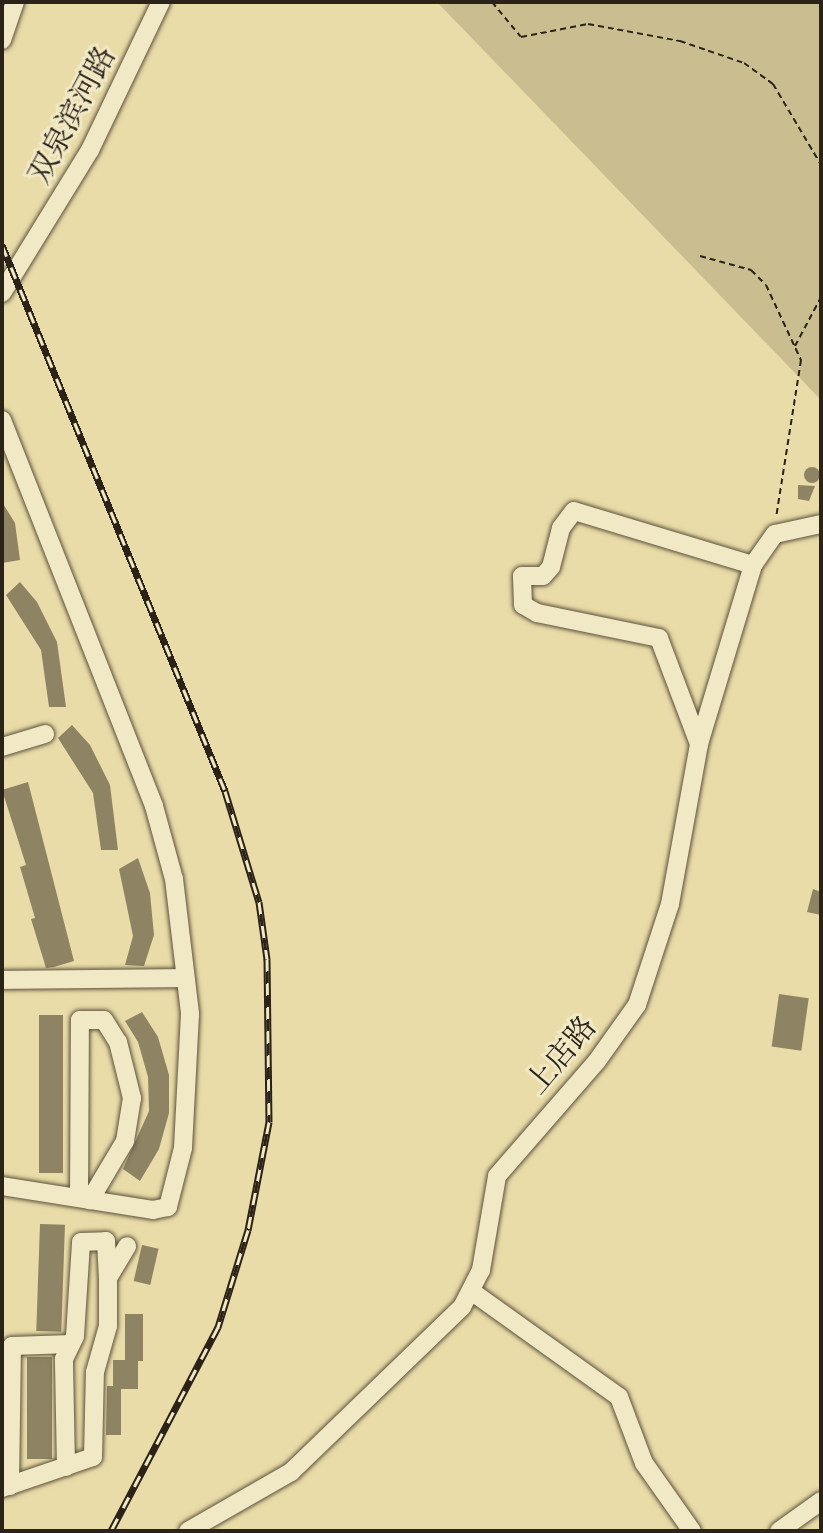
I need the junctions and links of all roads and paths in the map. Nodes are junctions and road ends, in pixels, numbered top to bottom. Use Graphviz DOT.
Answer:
graph roads {
  1 [pos="15,2"];
  2 [pos="161,2"];
  3 [pos="492,2"];
  4 [pos="2,40"];
  5 [pos="821,165"];
  6 [pos="700,256"];
  7 [pos="2,293"];
  8 [pos="821,297"];
  9 [pos="794,347"];
  10 [pos="2,420"];
  11 [pos="821,524"];
  12 [pos="775,534"];
  13 [pos="753,565"];
  14 [pos="45,734"];
  15 [pos="699,744"];
  16 [pos="2,747"];
  17 [pos="183,978"];
  18 [pos="2,980"];
  19 [pos="2,1186"];
  20 [pos="85,1199"];
  21 [pos="127,1246"];
  22 [pos="108,1278"];
  23 [pos="471,1291"];
  24 [pos="71,1344"];
  25 [pos="66,1467"];
  26 [pos="6,1487"];
  27 [pos="821,1501"];
  28 [pos="188,1531"];
  29 [pos="692,1531"];
  30 [pos="779,1531"];
  1 -- 4 [label="street"];
  2 -- 7 [label="street, 双泉滨河路"];
  3 -- 5 [label="path"];
  6 -- 9 [label="path"];
  8 -- 9 [label="path"];
  9 -- 12 [label="path"];
  10 -- 17 [label="street"];
  11 -- 12 [label="street"];
  12 -- 13 [label="street, 上店路"];
  13 -- 15 [label="street, 上店路"];
  13 -- 15 [label="street"];
  14 -- 16 [label="street"];
  15 -- 23 [label="street, 上店路"];
  17 -- 18 [label="street"];
  17 -- 20 [label="street"];
  19 -- 20 [label="street"];
  20 -- 20 [label="street"];
  21 -- 22 [label="street"];
  22 -- 24 [label="street"];
  22 -- 25 [label="street"];
  23 -- 28 [label="street, 上店路"];
  23 -- 29 [label="street"];
  24 -- 25 [label="street"];
  24 -- 26 [label="street"];
  25 -- 26 [label="street"];
  27 -- 30 [label="street"];
}
